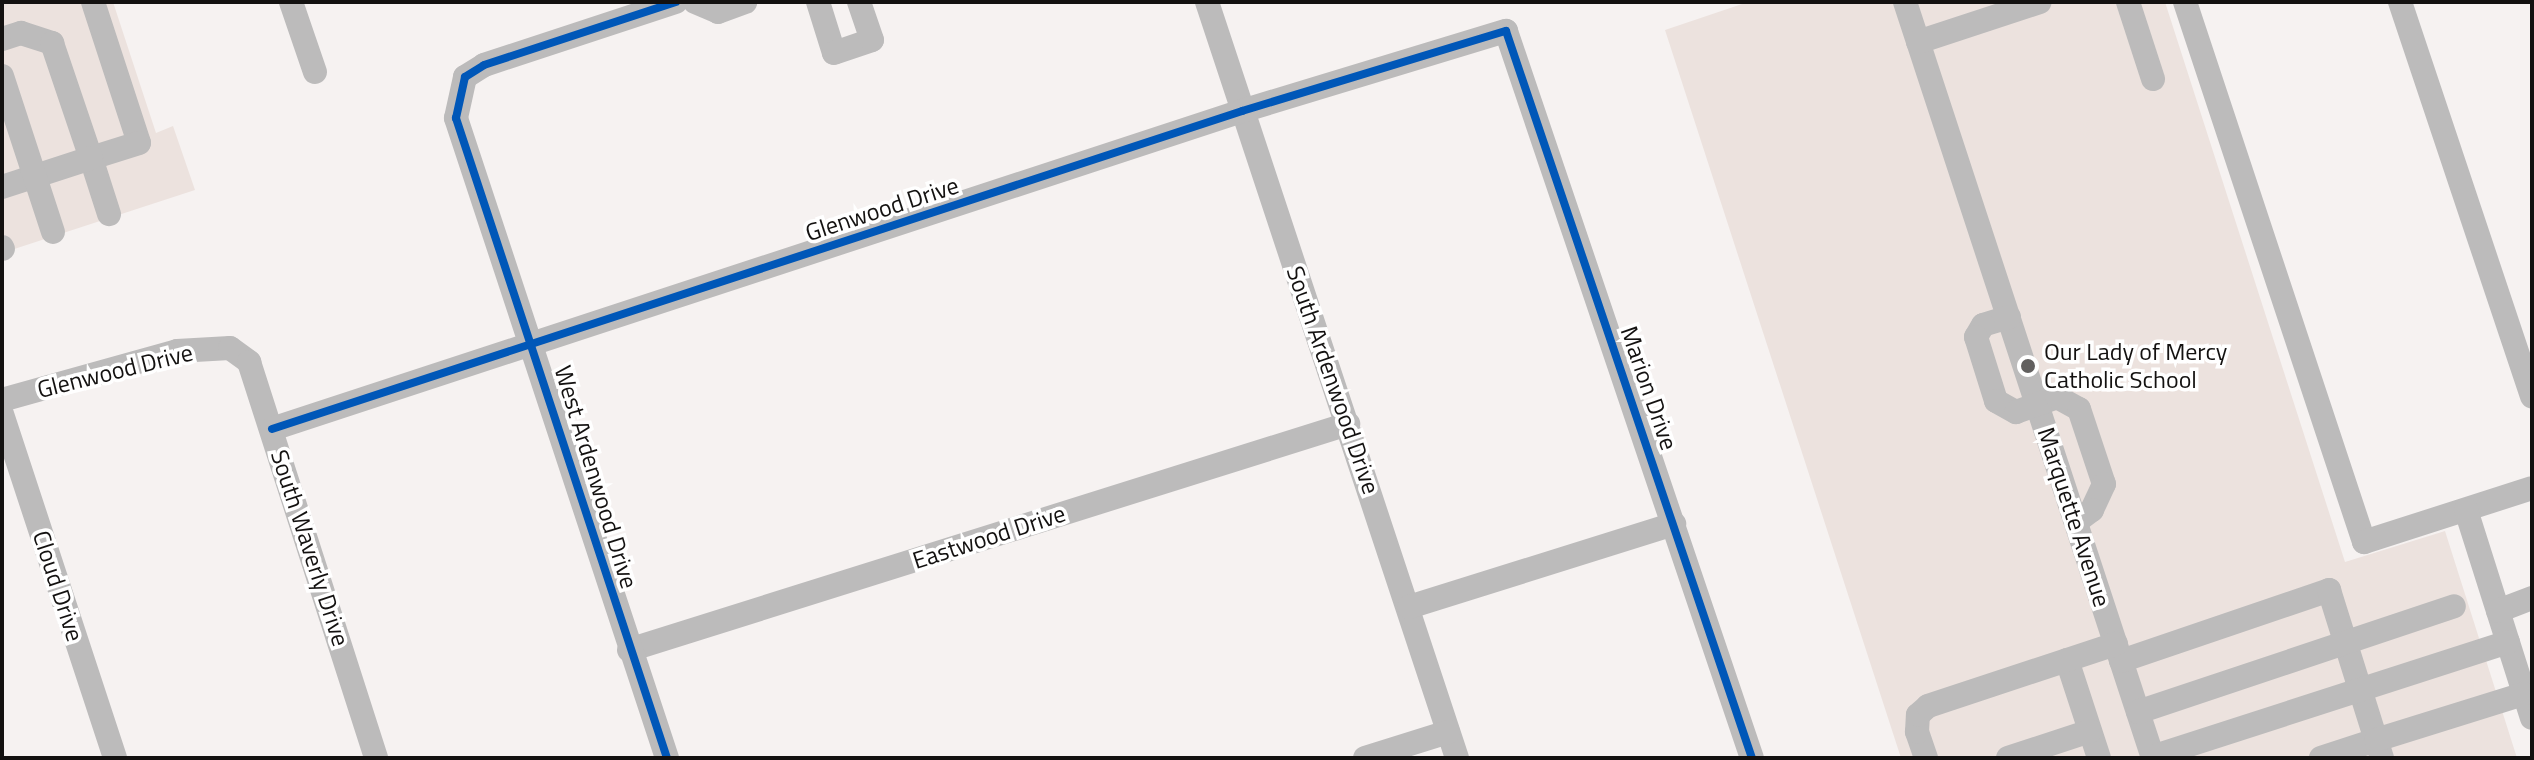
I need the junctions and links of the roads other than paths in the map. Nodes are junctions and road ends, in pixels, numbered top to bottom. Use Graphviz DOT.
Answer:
graph roads {
  1 [pos="93,2"];
  2 [pos="291,2"];
  3 [pos="676,2"];
  4 [pos="695,2"];
  5 [pos="745,2"];
  6 [pos="818,2"];
  7 [pos="859,2"];
  8 [pos="1207,2"];
  9 [pos="1905,2"];
  10 [pos="2040,2"];
  11 [pos="2128,2"];
  12 [pos="2185,2"];
  13 [pos="2400,2"];
  14 [pos="1506,31"];
  15 [pos="2,39"];
  16 [pos="1918,42"];
  17 [pos="315,72"];
  18 [pos="2,76"];
  19 [pos="2153,79"];
  20 [pos="1242,111"];
  21 [pos="91,158"];
  22 [pos="35,176"];
  23 [pos="2,187"];
  24 [pos="109,214"];
  25 [pos="53,232"];
  26 [pos="2009,317"];
  27 [pos="533,345"];
  28 [pos="230,348"];
  29 [pos="2532,397"];
  30 [pos="2,400"];
  31 [pos="2037,405"];
  32 [pos="2,414"];
  33 [pos="1348,424"];
  34 [pos="272,429"];
  35 [pos="2532,488"];
  36 [pos="2468,517"];
  37 [pos="2076,522"];
  38 [pos="1674,524"];
  39 [pos="2532,598"];
  40 [pos="2454,606"];
  41 [pos="1409,607"];
  42 [pos="2498,611"];
  43 [pos="2345,640"];
  44 [pos="2508,642"];
  45 [pos="629,650"];
  46 [pos="2119,653"];
  47 [pos="2067,660"];
  48 [pos="2360,689"];
  49 [pos="2530,708"];
  50 [pos="2138,712"];
  51 [pos="2090,731"];
  52 [pos="1448,732"];
  53 [pos="2379,749"];
  54 [pos="115,758"];
  55 [pos="376,758"];
  56 [pos="667,758"];
  57 [pos="1365,758"];
  58 [pos="1457,758"];
  59 [pos="1752,758"];
  60 [pos="1926,758"];
  61 [pos="2008,758"];
  62 [pos="2099,758"];
  63 [pos="2152,758"];
  64 [pos="2321,758"];
  1 -- 21 [label="street"];
  2 -- 17 [label="street"];
  3 -- 27 [label="street, West Ardenwood Drive"];
  4 -- 5 [label="street"];
  6 -- 7 [label="street"];
  8 -- 20 [label="street, South Ardenwood Drive"];
  9 -- 16 [label="street, Marquette Avenue"];
  10 -- 16 [label="street"];
  11 -- 19 [label="street"];
  12 -- 36 [label="street"];
  13 -- 29 [label="street"];
  14 -- 20 [label="street, Glenwood Drive"];
  14 -- 38 [label="street, Marion Drive"];
  15 -- 21 [label="street"];
  16 -- 26 [label="street, Marquette Avenue"];
  18 -- 22 [label="street"];
  20 -- 27 [label="street, Glenwood Drive"];
  20 -- 33 [label="street, South Ardenwood Drive"];
  21 -- 22 [label="street"];
  21 -- 24 [label="street"];
  22 -- 23 [label="street"];
  22 -- 25 [label="street"];
  26 -- 31 [label="street, Marquette Avenue"];
  26 -- 31 [label="street"];
  27 -- 34 [label="street, Glenwood Drive"];
  27 -- 45 [label="street, West Ardenwood Drive"];
  28 -- 30 [label="street, Glenwood Drive"];
  28 -- 34 [label="street, South Waverly Drive"];
  31 -- 37 [label="street, Marquette Avenue"];
  31 -- 37 [label="street"];
  32 -- 54 [label="street, Cloud Drive"];
  33 -- 41 [label="street, South Ardenwood Drive"];
  33 -- 45 [label="street, Eastwood Drive"];
  34 -- 55 [label="street, South Waverly Drive"];
  35 -- 36 [label="street"];
  36 -- 42 [label="street"];
  37 -- 46 [label="street, Marquette Avenue"];
  38 -- 41 [label="street"];
  38 -- 59 [label="street, Marion Drive"];
  39 -- 42 [label="street"];
  40 -- 43 [label="street"];
  41 -- 52 [label="street, South Ardenwood Drive"];
  42 -- 44 [label="street"];
  43 -- 46 [label="street"];
  43 -- 48 [label="street"];
  43 -- 50 [label="street"];
  44 -- 48 [label="street"];
  44 -- 49 [label="street"];
  45 -- 56 [label="street, West Ardenwood Drive"];
  46 -- 47 [label="street"];
  46 -- 50 [label="street, Marquette Avenue"];
  47 -- 51 [label="street"];
  47 -- 60 [label="street"];
  48 -- 53 [label="street"];
  48 -- 63 [label="street"];
  49 -- 53 [label="street"];
  50 -- 63 [label="street, Marquette Avenue"];
  51 -- 61 [label="street"];
  51 -- 62 [label="street"];
  52 -- 57 [label="street"];
  52 -- 58 [label="street, South Ardenwood Drive"];
  53 -- 64 [label="street"];
}
